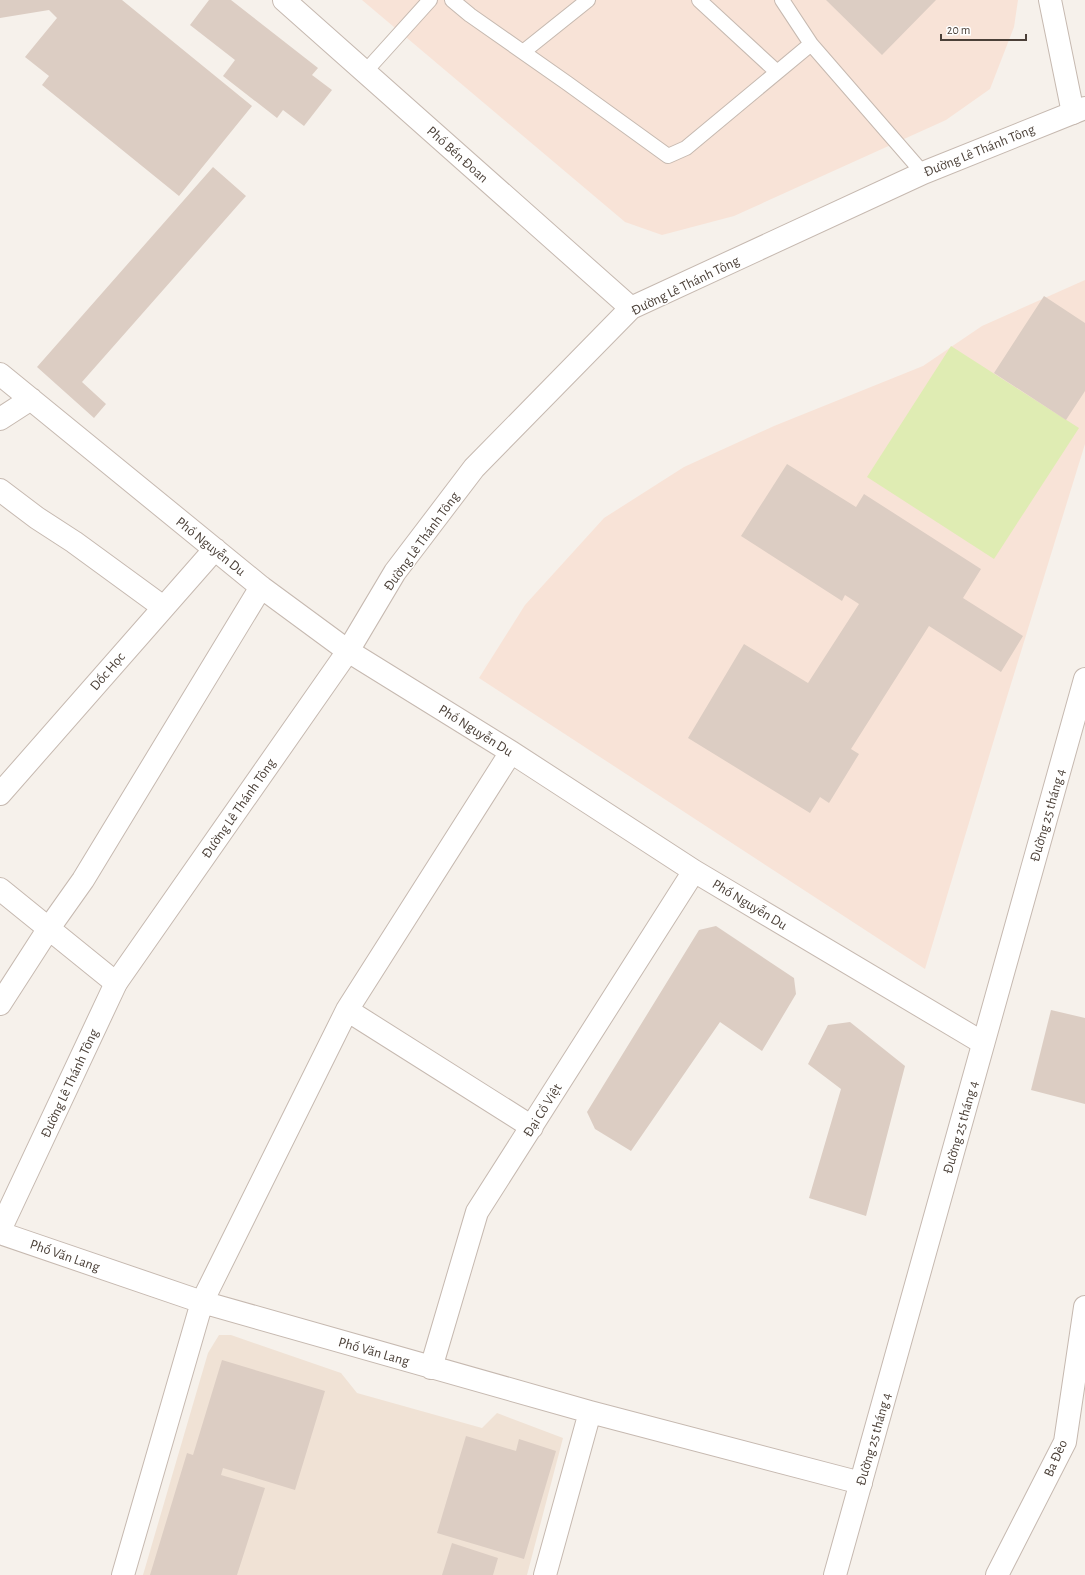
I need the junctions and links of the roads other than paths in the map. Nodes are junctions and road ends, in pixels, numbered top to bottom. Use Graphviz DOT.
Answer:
graph roads {
  1 [pos="284,0"];
  2 [pos="430,0"];
  3 [pos="452,0"];
  4 [pos="588,0"];
  5 [pos="699,0"];
  6 [pos="782,0"];
  7 [pos="1050,0"];
  8 [pos="811,44"];
  9 [pos="523,52"];
  10 [pos="365,72"];
  11 [pos="777,72"];
  12 [pos="1079,111"];
  13 [pos="922,173"];
  14 [pos="631,308"];
  15 [pos="0,374"];
  16 [pos="31,399"];
  17 [pos="0,420"];
  18 [pos="0,490"];
  19 [pos="215,549"];
  20 [pos="261,587"];
  21 [pos="163,607"];
  22 [pos="348,651"];
  23 [pos="1085,679"];
  24 [pos="511,752"];
  25 [pos="0,794"];
  26 [pos="694,871"];
  27 [pos="0,889"];
  28 [pos="49,928"];
  29 [pos="116,983"];
  30 [pos="0,1004"];
  31 [pos="347,1010"];
  32 [pos="983,1043"];
  33 [pos="532,1127"];
  34 [pos="0,1231"];
  35 [pos="202,1302"];
  36 [pos="1085,1307"];
  37 [pos="431,1368"];
  38 [pos="590,1412"];
  39 [pos="861,1483"];
  40 [pos="123,1575"];
  41 [pos="546,1575"];
  42 [pos="835,1575"];
  43 [pos="997,1575"];
  1 -- 10 [label="street, Phố Bến Đoan"];
  2 -- 10 [label="lane"];
  3 -- 9 [label="lane"];
  4 -- 9 [label="lane"];
  5 -- 11 [label="lane"];
  6 -- 8 [label="lane"];
  7 -- 12 [label="street"];
  8 -- 11 [label="lane"];
  8 -- 13 [label="lane"];
  9 -- 11 [label="lane"];
  10 -- 14 [label="street, Phố Bến Đoan"];
  12 -- 13 [label="street, Đường Lê Thánh Tông"];
  13 -- 14 [label="street, Đường Lê Thánh Tông"];
  14 -- 22 [label="street, Đường Lê Thánh Tông"];
  15 -- 16 [label="street, Phố Nguyễn Du"];
  16 -- 17 [label="street"];
  16 -- 19 [label="street, Phố Nguyễn Du"];
  18 -- 21 [label="street"];
  19 -- 20 [label="street, Phố Nguyễn Du"];
  19 -- 21 [label="street, Dốc Học"];
  20 -- 22 [label="street, Phố Nguyễn Du"];
  20 -- 28 [label="street"];
  21 -- 25 [label="street, Dốc Học"];
  22 -- 24 [label="street, Phố Nguyễn Du"];
  22 -- 29 [label="street, Đường Lê Thánh Tông"];
  23 -- 32 [label="street, Đường 25 tháng 4"];
  24 -- 26 [label="street, Phố Nguyễn Du"];
  24 -- 31 [label="street"];
  26 -- 32 [label="street, Phố Nguyễn Du"];
  26 -- 33 [label="street, Đại Cồ Việt"];
  27 -- 28 [label="street"];
  28 -- 29 [label="street"];
  28 -- 30 [label="street"];
  29 -- 34 [label="street, Đường Lê Thánh Tông"];
  31 -- 33 [label="street"];
  31 -- 35 [label="street"];
  32 -- 39 [label="street, Đường 25 tháng 4"];
  33 -- 37 [label="street, Đại Cồ Việt"];
  34 -- 35 [label="street, Phố Văn Lang"];
  35 -- 37 [label="street, Phố Văn Lang"];
  35 -- 40 [label="street"];
  36 -- 43 [label="street, Ba Đèo"];
  37 -- 38 [label="street, Phố Văn Lang"];
  38 -- 39 [label="street, Phố Văn Lang"];
  38 -- 41 [label="street"];
  39 -- 42 [label="street, Đường 25 tháng 4"];
}
